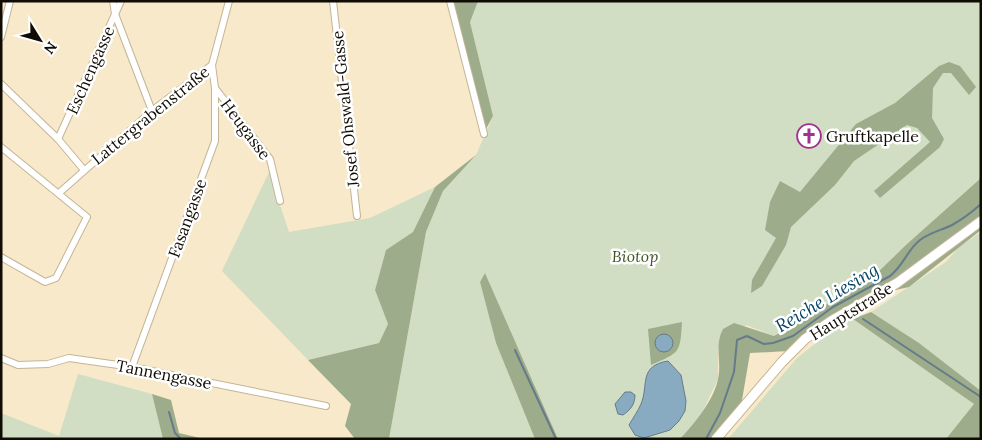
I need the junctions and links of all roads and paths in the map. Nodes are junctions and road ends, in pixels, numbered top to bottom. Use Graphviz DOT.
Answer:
graph roads {
  1 [pos="10,1"];
  2 [pos="113,1"];
  3 [pos="121,1"];
  4 [pos="229,1"];
  5 [pos="333,1"];
  6 [pos="450,1"];
  7 [pos="115,14"];
  8 [pos="1,36"];
  9 [pos="212,65"];
  10 [pos="1,84"];
  11 [pos="215,88"];
  12 [pos="152,110"];
  13 [pos="484,134"];
  14 [pos="58,139"];
  15 [pos="1,147"];
  16 [pos="84,170"];
  17 [pos="59,193"];
  18 [pos="280,201"];
  19 [pos="357,216"];
  20 [pos="981,221"];
  21 [pos="1,257"];
  22 [pos="1,358"];
  23 [pos="132,367"];
  24 [pos="326,406"];
  25 [pos="716,439"];
  1 -- 8 [label="street"];
  2 -- 7 [label="street"];
  3 -- 7 [label="street, Eschengasse"];
  4 -- 9 [label="street, Lattergrabenstraße"];
  5 -- 19 [label="street, Josef Ohswald-Gasse"];
  6 -- 13 [label="street"];
  7 -- 12 [label="street"];
  7 -- 14 [label="street, Eschengasse"];
  9 -- 11 [label="street, Fasangasse"];
  9 -- 12 [label="street, Lattergrabenstraße"];
  10 -- 14 [label="street, Lattergrabenstraße"];
  11 -- 18 [label="street, Heugasse"];
  11 -- 23 [label="street, Fasangasse"];
  12 -- 16 [label="street, Lattergrabenstraße"];
  14 -- 16 [label="street, Lattergrabenstraße"];
  15 -- 17 [label="street"];
  16 -- 17 [label="street, Lattergrabenstraße"];
  17 -- 21 [label="street"];
  20 -- 25 [label="main road, Hauptstraße"];
  22 -- 23 [label="street, Tannengasse"];
  23 -- 24 [label="street, Tannengasse"];
}
